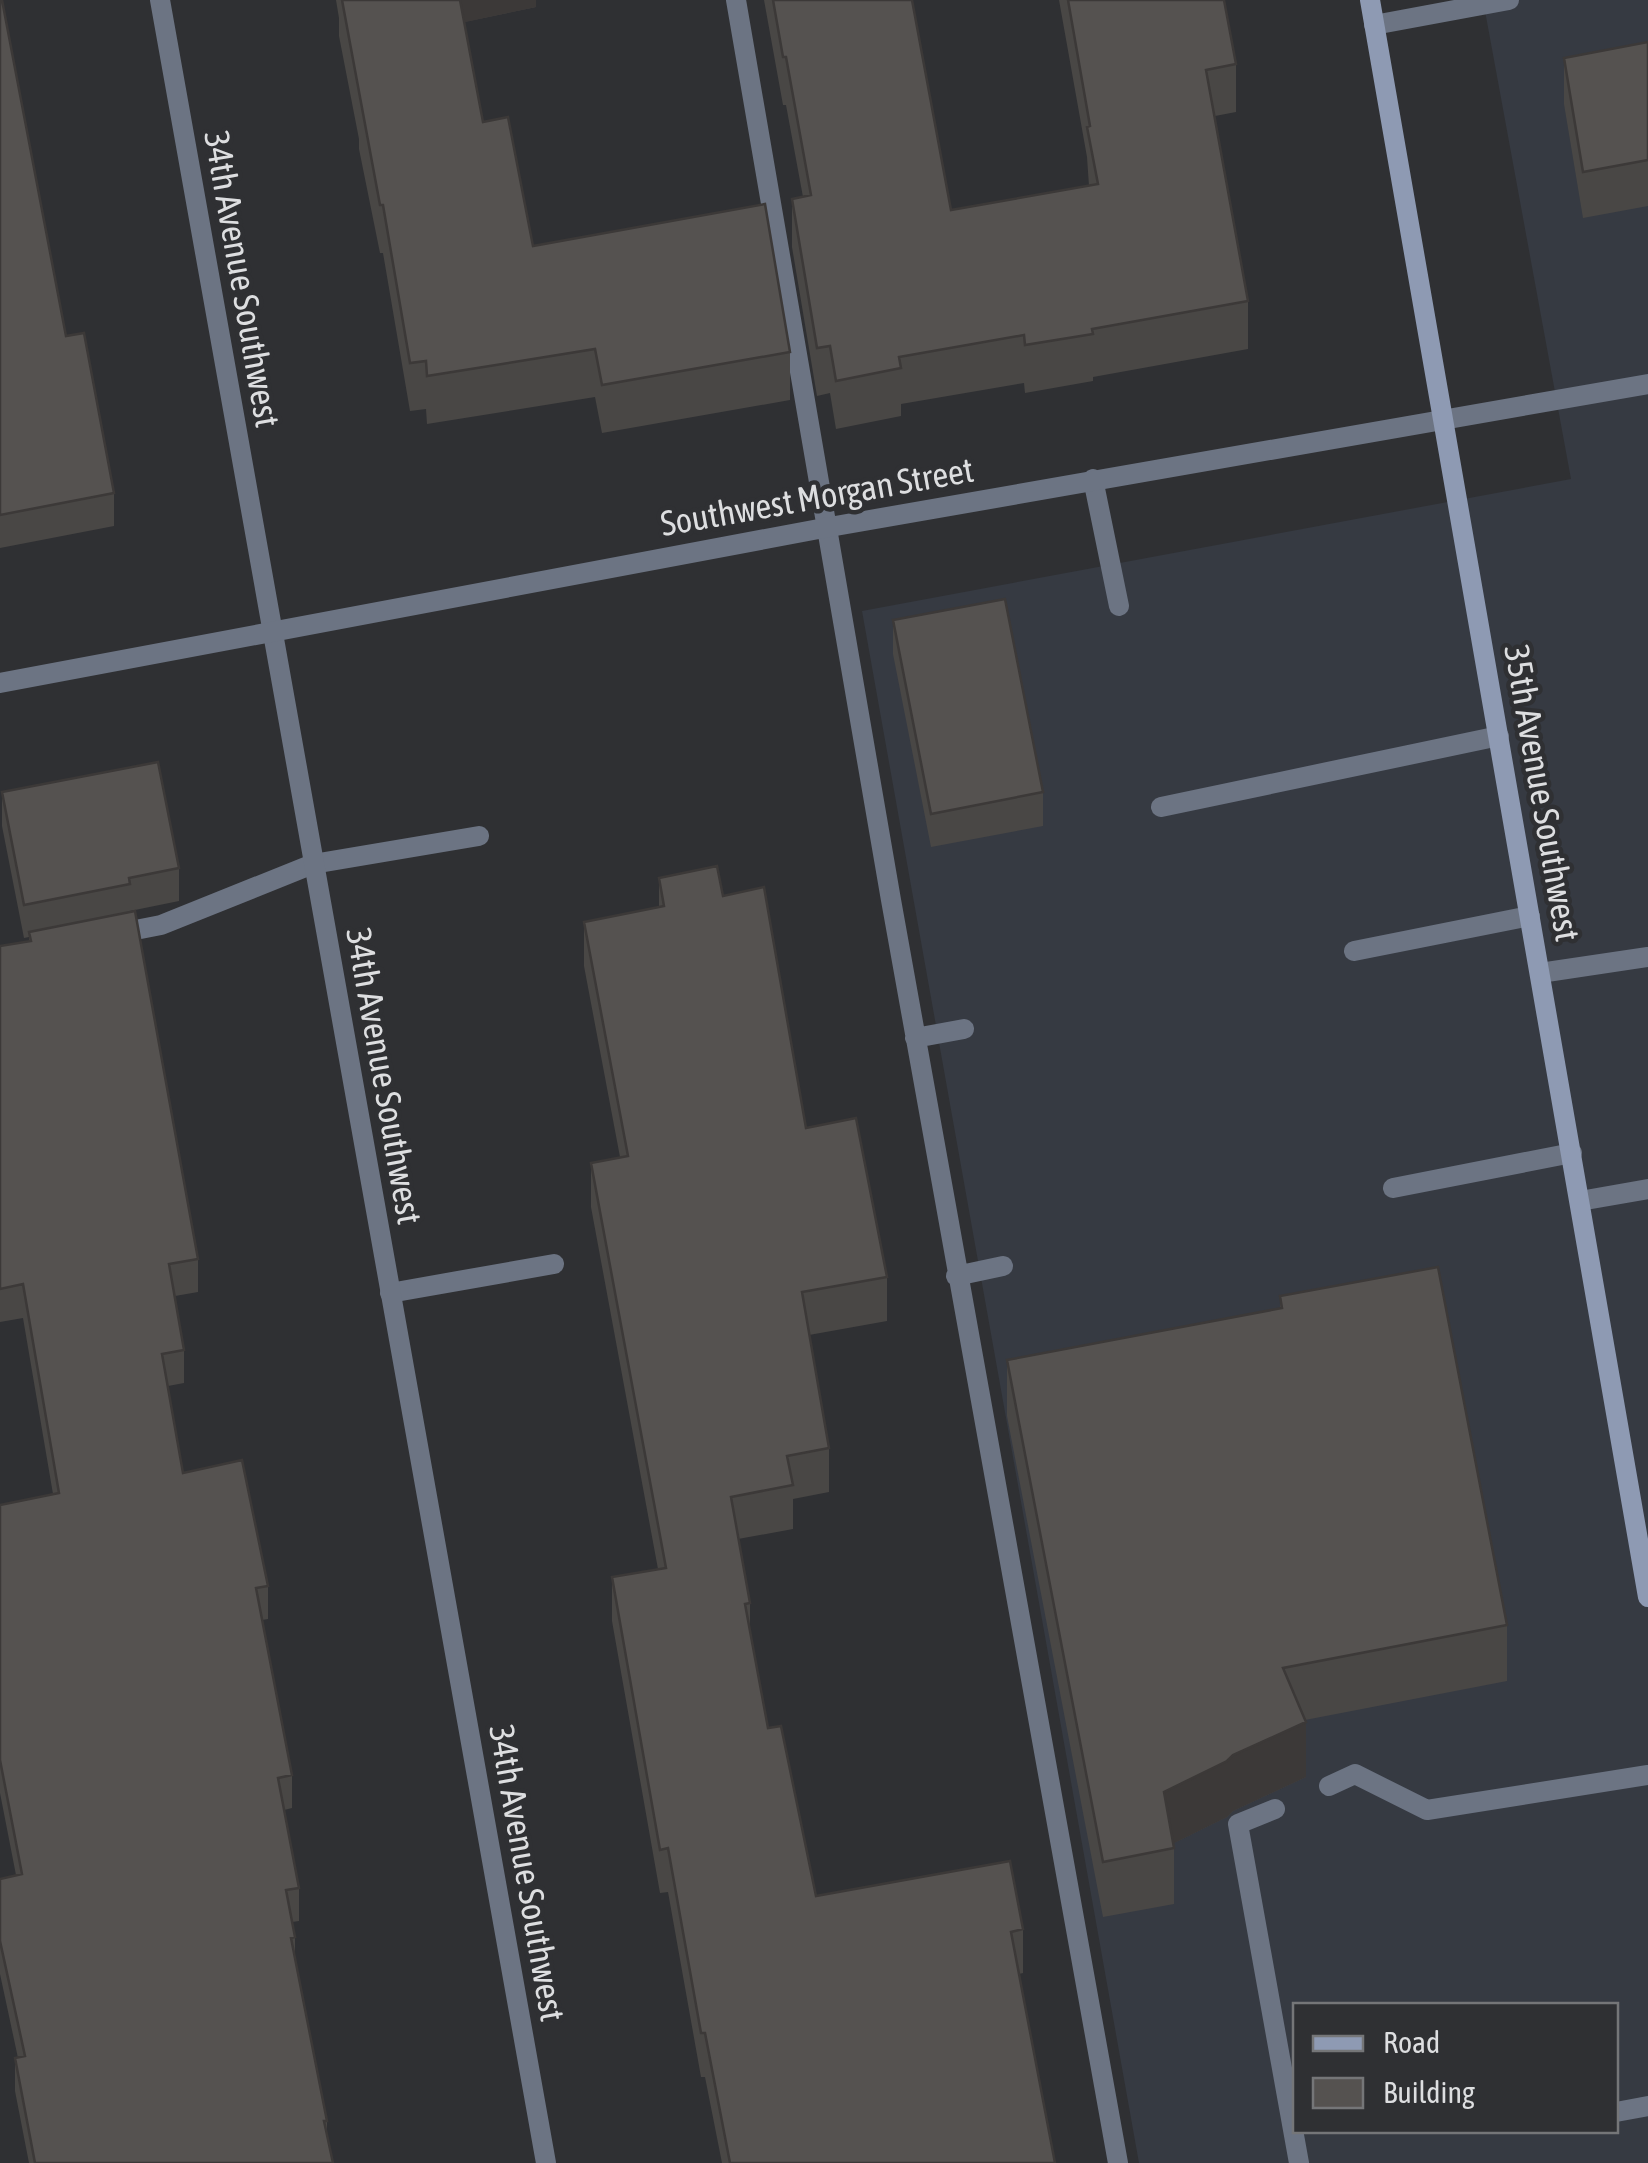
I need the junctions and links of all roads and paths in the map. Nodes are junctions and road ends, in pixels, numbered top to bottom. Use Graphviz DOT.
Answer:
graph roads {
  1 [pos="160,0"];
  2 [pos="736,0"];
  3 [pos="1370,0"];
  4 [pos="1509,0"];
  5 [pos="1374,25"];
  6 [pos="1648,384"];
  7 [pos="1444,418"];
  8 [pos="1093,479"];
  9 [pos="824,528"];
  10 [pos="1119,606"];
  11 [pos="272,631"];
  12 [pos="0,683"];
  13 [pos="1500,736"];
  14 [pos="1161,807"];
  15 [pos="478,836"];
  16 [pos="313,864"];
  17 [pos="1530,916"];
  18 [pos="89,939"];
  19 [pos="1354,952"];
  20 [pos="1648,957"];
  21 [pos="1540,973"];
  22 [pos="964,1029"];
  23 [pos="914,1038"];
  24 [pos="1572,1153"];
  25 [pos="1393,1188"];
  26 [pos="1648,1189"];
  27 [pos="1580,1201"];
  28 [pos="554,1264"];
  29 [pos="1004,1266"];
  30 [pos="956,1276"];
  31 [pos="390,1293"];
  32 [pos="1648,1597"];
  33 [pos="1648,1775"];
  34 [pos="1329,1786"];
  35 [pos="1275,1809"];
  36 [pos="1648,2106"];
  37 [pos="1618,2112"];
  38 [pos="1293,2125"];
  39 [pos="1295,2133"];
  40 [pos="546,2163"];
  41 [pos="1118,2163"];
  42 [pos="1300,2163"];
  1 -- 11 [label="street, 34th Avenue Southwest"];
  2 -- 9 [label="street"];
  3 -- 5 [label="main road, 35th Avenue Southwest"];
  4 -- 5 [label="street"];
  5 -- 7 [label="main road, 35th Avenue Southwest"];
  6 -- 7 [label="street, Southwest Morgan Street"];
  7 -- 8 [label="street, Southwest Morgan Street"];
  7 -- 13 [label="main road, 35th Avenue Southwest"];
  8 -- 9 [label="street, Southwest Morgan Street"];
  8 -- 10 [label="street"];
  9 -- 11 [label="street, Southwest Morgan Street"];
  9 -- 23 [label="street"];
  11 -- 12 [label="street, Southwest Morgan Street"];
  11 -- 16 [label="street, 34th Avenue Southwest"];
  13 -- 14 [label="street"];
  13 -- 17 [label="main road, 35th Avenue Southwest"];
  15 -- 16 [label="street"];
  16 -- 18 [label="street"];
  16 -- 31 [label="street, 34th Avenue Southwest"];
  17 -- 19 [label="street"];
  17 -- 21 [label="main road, 35th Avenue Southwest"];
  20 -- 21 [label="street"];
  21 -- 24 [label="main road, 35th Avenue Southwest"];
  22 -- 23 [label="street"];
  23 -- 30 [label="street"];
  24 -- 25 [label="street"];
  24 -- 27 [label="main road, 35th Avenue Southwest"];
  26 -- 27 [label="street"];
  27 -- 32 [label="main road, 35th Avenue Southwest"];
  28 -- 31 [label="street"];
  29 -- 30 [label="street"];
  30 -- 41 [label="street"];
  31 -- 40 [label="street, 34th Avenue Southwest"];
  33 -- 34 [label="street"];
  35 -- 38 [label="street"];
  36 -- 37 [label="street"];
  39 -- 42 [label="street"];
}
